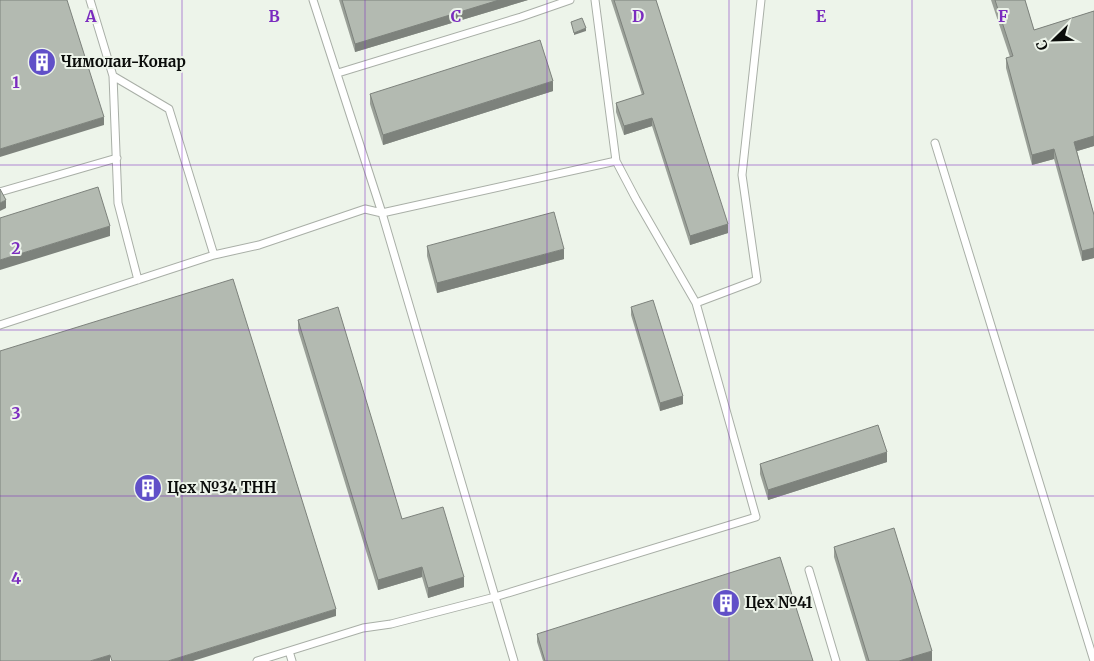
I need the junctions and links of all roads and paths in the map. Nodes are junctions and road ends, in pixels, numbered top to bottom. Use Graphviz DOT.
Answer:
graph roads {
  1 [pos="90,0"];
  2 [pos="313,0"];
  3 [pos="570,0"];
  4 [pos="594,0"];
  5 [pos="760,0"];
  6 [pos="338,73"];
  7 [pos="113,76"];
  8 [pos="935,143"];
  9 [pos="117,158"];
  10 [pos="616,161"];
  11 [pos="0,192"];
  12 [pos="382,214"];
  13 [pos="214,255"];
  14 [pos="138,280"];
  15 [pos="696,303"];
  16 [pos="0,325"];
  17 [pos="809,570"];
  18 [pos="495,597"];
  19 [pos="289,651"];
  20 [pos="257,661"];
  21 [pos="292,661"];
  22 [pos="514,661"];
  23 [pos="836,661"];
  24 [pos="1094,661"];
  1 -- 7 [label="lane"];
  2 -- 6 [label="lane"];
  3 -- 6 [label="lane"];
  4 -- 10 [label="lane"];
  5 -- 15 [label="lane"];
  6 -- 12 [label="lane"];
  7 -- 9 [label="lane"];
  7 -- 13 [label="lane"];
  8 -- 24 [label="lane"];
  9 -- 11 [label="lane"];
  9 -- 14 [label="lane"];
  10 -- 12 [label="lane"];
  10 -- 15 [label="lane"];
  12 -- 13 [label="lane"];
  12 -- 18 [label="lane"];
  13 -- 14 [label="lane"];
  14 -- 16 [label="lane"];
  15 -- 18 [label="lane"];
  17 -- 23 [label="lane"];
  18 -- 19 [label="lane"];
  18 -- 22 [label="lane"];
  19 -- 20 [label="lane"];
  19 -- 21 [label="lane"];
}
